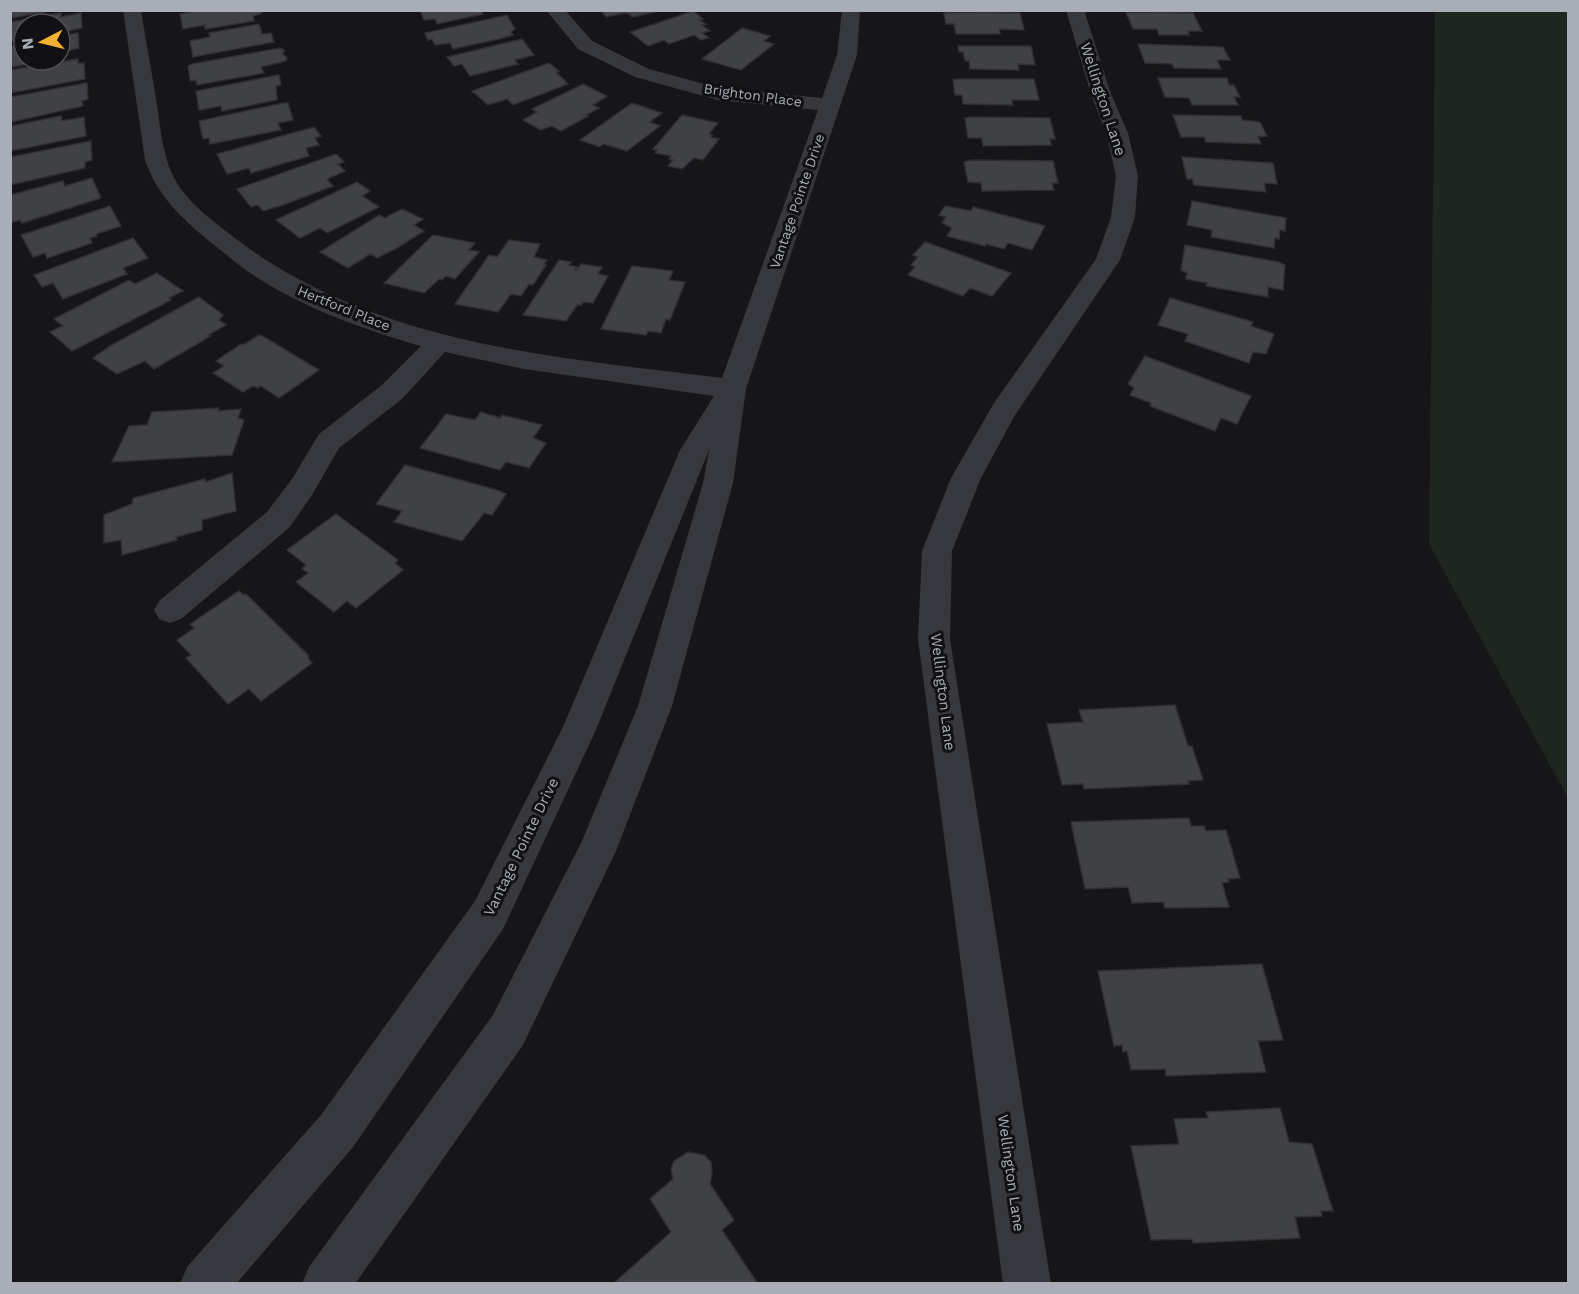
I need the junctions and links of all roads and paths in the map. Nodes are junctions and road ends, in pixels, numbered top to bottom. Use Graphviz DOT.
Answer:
graph roads {
  1 [pos="132,10"];
  2 [pos="555,10"];
  3 [pos="851,10"];
  4 [pos="1075,10"];
  5 [pos="831,105"];
  6 [pos="439,343"];
  7 [pos="732,389"];
  8 [pos="170,610"];
  9 [pos="204,1284"];
  10 [pos="326,1284"];
  11 [pos="1027,1284"];
  1 -- 6 [label="street, Hertford Place"];
  2 -- 5 [label="street, Brighton Place"];
  3 -- 5 [label="street, Vantage Pointe Drive"];
  4 -- 11 [label="street, Wellington Lane"];
  5 -- 7 [label="street, Vantage Pointe Drive"];
  6 -- 7 [label="street, Hertford Place"];
  6 -- 8 [label="street"];
  7 -- 9 [label="street, Vantage Pointe Drive"];
  7 -- 10 [label="street, Vantage Pointe Drive"];
}
